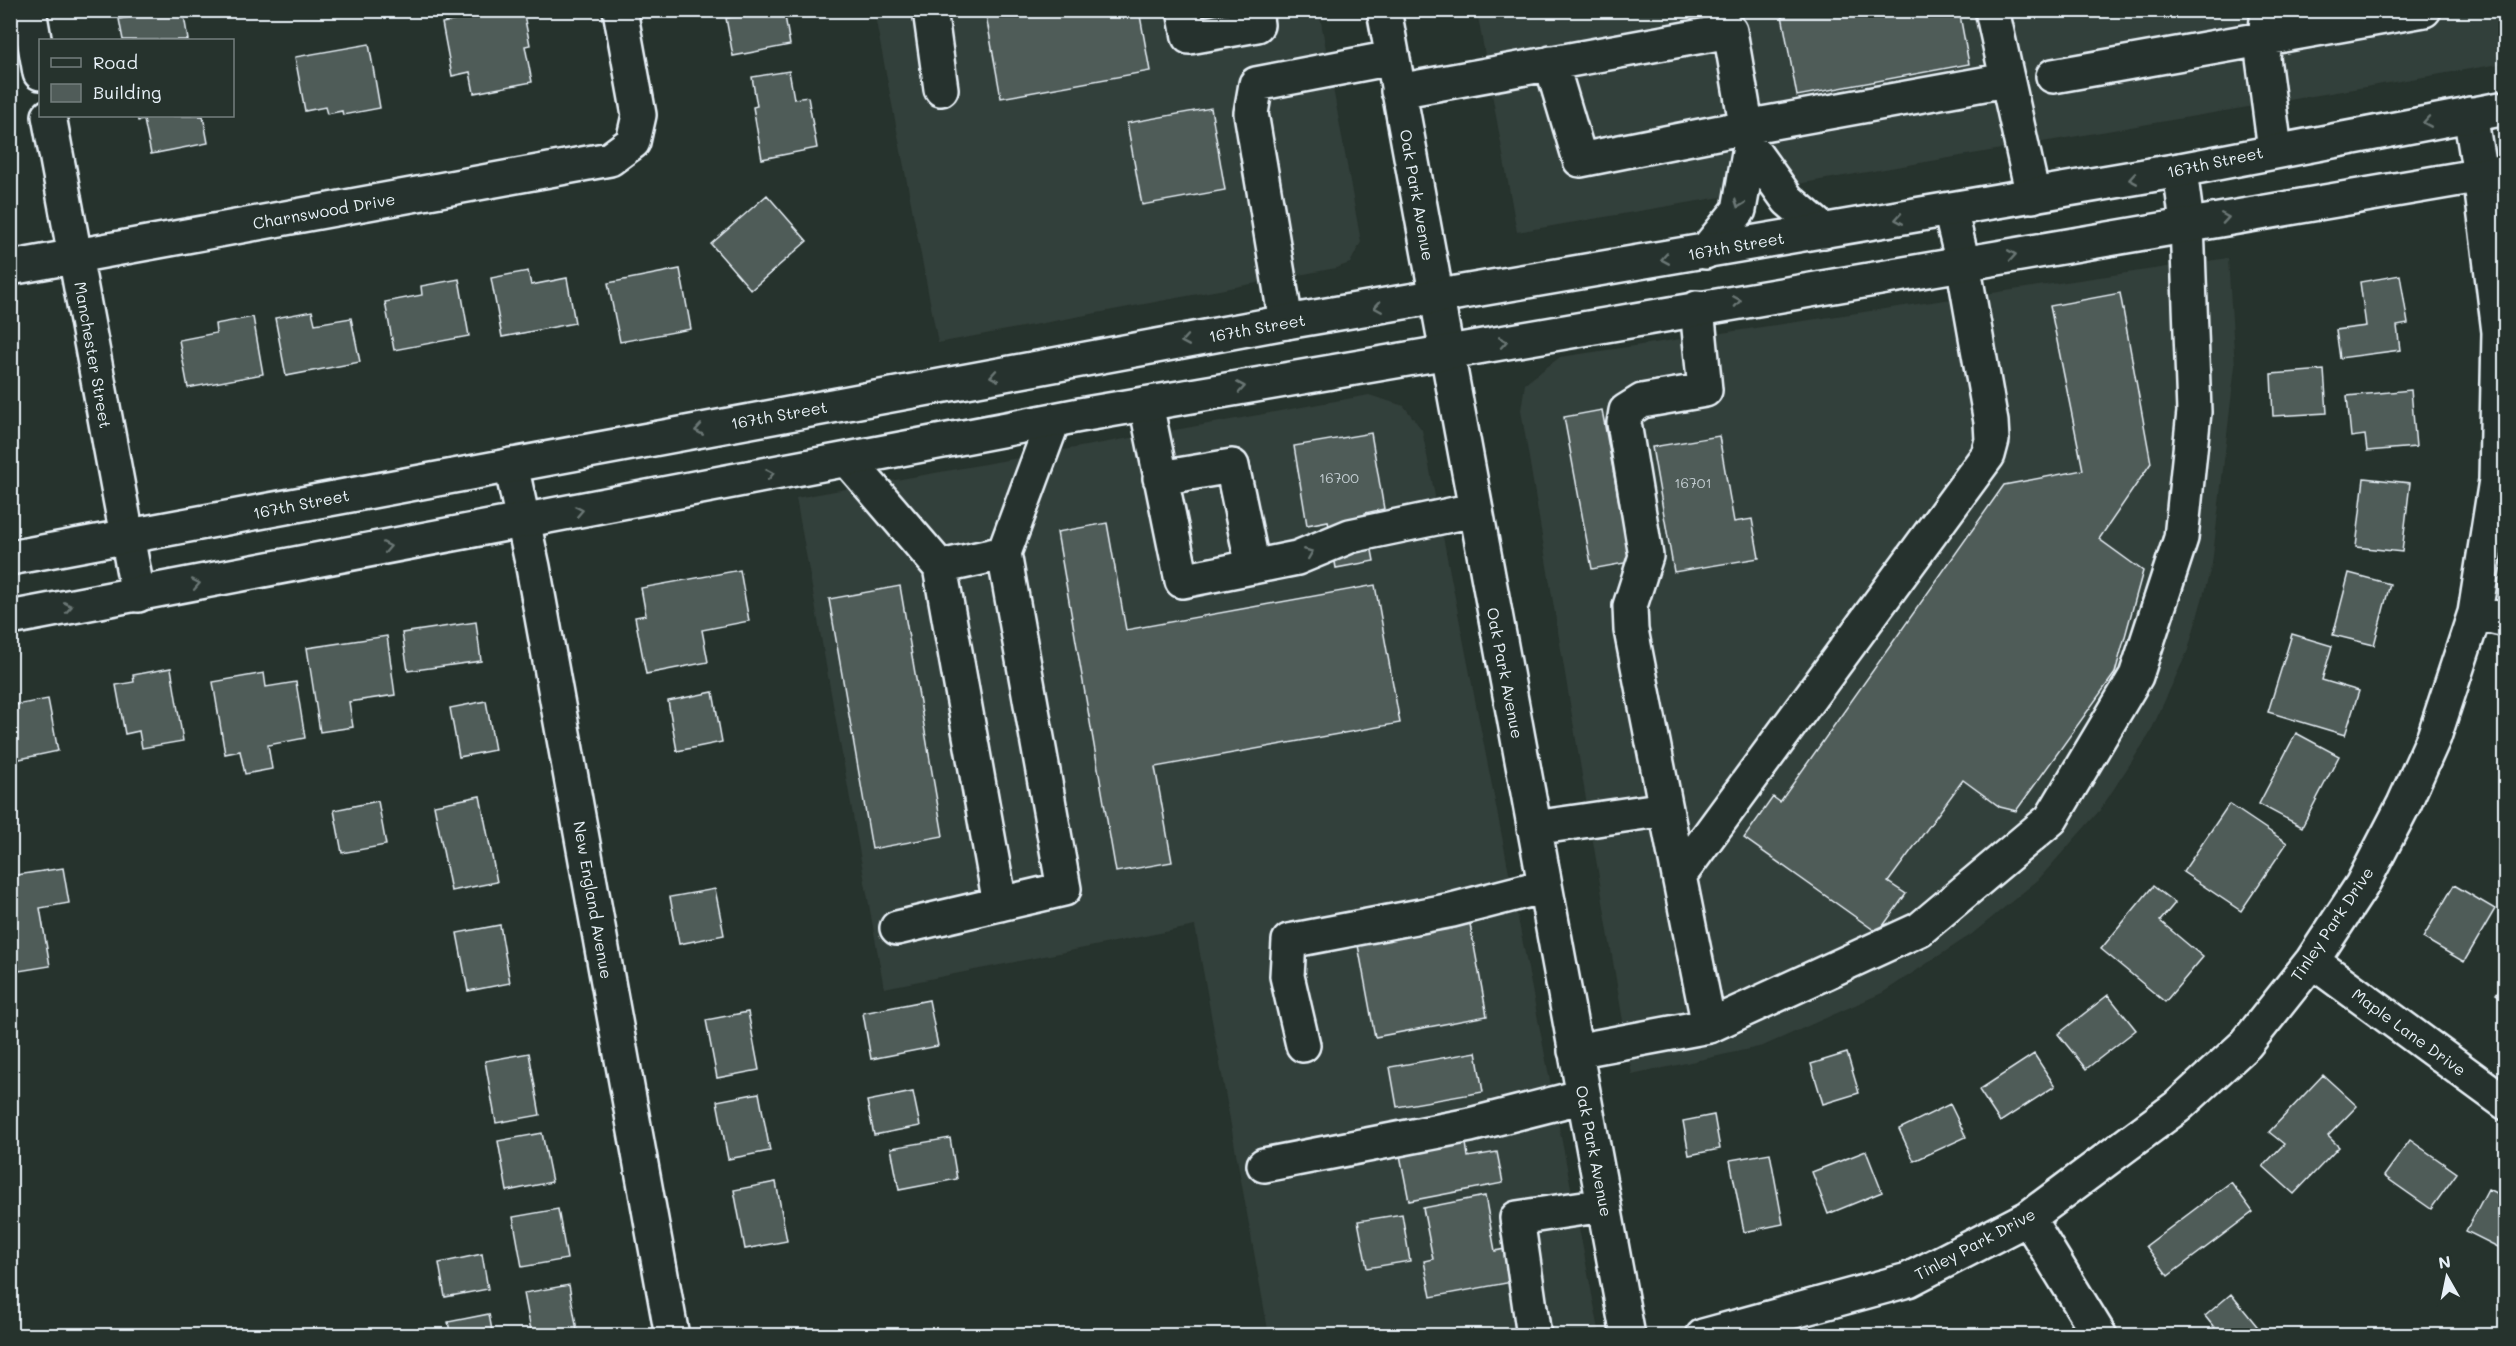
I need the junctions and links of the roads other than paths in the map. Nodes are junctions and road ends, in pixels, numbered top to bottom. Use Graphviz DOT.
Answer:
graph roads {
  1 [pos="28,10"];
  2 [pos="620,10"];
  3 [pos="930,10"];
  4 [pos="1184,10"];
  5 [pos="1255,10"];
  6 [pos="1384,10"];
  7 [pos="1992,10"];
  8 [pos="2424,10"];
  9 [pos="1729,21"];
  10 [pos="2266,24"];
  11 [pos="1392,58"];
  12 [pos="1551,63"];
  13 [pos="39,69"];
  14 [pos="2053,76"];
  15 [pos="2006,80"];
  16 [pos="941,89"];
  17 [pos="1398,91"];
  18 [pos="2505,108"];
  19 [pos="2470,114"];
  20 [pos="48,117"];
  21 [pos="1748,137"];
  22 [pos="2275,150"];
  23 [pos="2180,170"];
  24 [pos="2493,173"];
  25 [pos="2032,196"];
  26 [pos="1950,210"];
  27 [pos="2187,224"];
  28 [pos="1824,231"];
  29 [pos="1705,252"];
  30 [pos="75,256"];
  31 [pos="1963,263"];
  32 [pos="10,268"];
  33 [pos="1435,298"];
  34 [pos="1697,308"];
  35 [pos="1286,322"];
  36 [pos="1446,352"];
  37 [pos="1146,404"];
  38 [pos="1053,421"];
  39 [pos="848,460"];
  40 [pos="511,465"];
  41 [pos="1160,478"];
  42 [pos="1474,510"];
  43 [pos="525,521"];
  44 [pos="126,536"];
  45 [pos="1004,553"];
  46 [pos="10,558"];
  47 [pos="940,567"];
  48 [pos="1253,567"];
  49 [pos="138,594"];
  50 [pos="2490,617"];
  51 [pos="10,618"];
  52 [pos="1666,809"];
  53 [pos="1534,828"];
  54 [pos="1679,876"];
  55 [pos="1545,886"];
  56 [pos="1000,904"];
  57 [pos="897,928"];
  58 [pos="2312,961"];
  59 [pos="1708,1026"];
  60 [pos="1303,1045"];
  61 [pos="1575,1051"];
  62 [pos="1584,1096"];
  63 [pos="2505,1103"];
  64 [pos="1264,1165"];
  65 [pos="1604,1205"];
  66 [pos="2028,1218"];
  67 [pos="672,1335"];
  68 [pos="1534,1335"];
  69 [pos="1629,1335"];
  70 [pos="1703,1335"];
  71 [pos="2100,1335"];
  1 -- 13 [label="street"];
  2 -- 30 [label="street, Charnswood Drive"];
  3 -- 16 [label="street"];
  4 -- 5 [label="street"];
  6 -- 11 [label="street, Oak Park Avenue"];
  7 -- 15 [label="street"];
  8 -- 10 [label="street"];
  9 -- 12 [label="street"];
  9 -- 21 [label="street"];
  10 -- 14 [label="street"];
  10 -- 22 [label="street"];
  11 -- 17 [label="street, Oak Park Avenue"];
  11 -- 35 [label="street"];
  12 -- 17 [label="street"];
  12 -- 21 [label="street"];
  15 -- 21 [label="street"];
  15 -- 25 [label="street"];
  17 -- 33 [label="street, Oak Park Avenue"];
  18 -- 19 [label="street, 167th Street"];
  19 -- 22 [label="street, 167th Street, one-way"];
  19 -- 24 [label="street, Tinley Park Drive"];
  20 -- 30 [label="street, Manchester Street"];
  21 -- 28 [label="street"];
  21 -- 29 [label="street, one-way"];
  22 -- 23 [label="street, 167th Street"];
  23 -- 25 [label="street, 167th Street, one-way"];
  23 -- 27 [label="street"];
  27 -- 24 [label="street, one-way"];
  24 -- 50 [label="street, Tinley Park Drive"];
  25 -- 26 [label="street, 167th Street"];
  26 -- 28 [label="street, 167th Street, one-way"];
  26 -- 31 [label="street"];
  31 -- 27 [label="street, one-way"];
  27 -- 59 [label="street"];
  28 -- 29 [label="street, 167th Street"];
  29 -- 33 [label="street, 167th Street, one-way"];
  30 -- 32 [label="street, Charnswood Drive"];
  30 -- 44 [label="street, Manchester Street"];
  34 -- 31 [label="street, one-way"];
  31 -- 54 [label="street"];
  33 -- 35 [label="street, 167th Street, one-way"];
  33 -- 36 [label="street, Oak Park Avenue"];
  36 -- 34 [label="street, one-way"];
  34 -- 52 [label="street"];
  35 -- 40 [label="street, 167th Street, one-way"];
  37 -- 36 [label="street, one-way"];
  36 -- 42 [label="street, Oak Park Avenue"];
  37 -- 38 [label="street"];
  37 -- 41 [label="street"];
  38 -- 39 [label="street"];
  38 -- 45 [label="street"];
  43 -- 39 [label="street, one-way"];
  39 -- 47 [label="street"];
  40 -- 43 [label="street, New England Avenue"];
  40 -- 44 [label="street, 167th Street"];
  41 -- 48 [label="street"];
  41 -- 48 [label="street"];
  48 -- 42 [label="street, one-way"];
  42 -- 53 [label="street, Oak Park Avenue"];
  49 -- 43 [label="street, one-way"];
  43 -- 67 [label="street, New England Avenue"];
  44 -- 46 [label="street, 167th Street"];
  44 -- 49 [label="street, Manchester Street"];
  45 -- 47 [label="street"];
  45 -- 56 [label="street"];
  47 -- 56 [label="street"];
  51 -- 49 [label="street, one-way"];
  50 -- 58 [label="street, Tinley Park Drive"];
  52 -- 53 [label="street"];
  52 -- 54 [label="street"];
  53 -- 55 [label="street, Oak Park Avenue"];
  54 -- 59 [label="street"];
  55 -- 60 [label="street"];
  55 -- 61 [label="street, Oak Park Avenue"];
  56 -- 57 [label="street"];
  58 -- 63 [label="street, Maple Lane Drive"];
  58 -- 66 [label="street, Tinley Park Drive"];
  59 -- 61 [label="street"];
  61 -- 62 [label="street, Oak Park Avenue"];
  62 -- 64 [label="street"];
  62 -- 65 [label="street, Oak Park Avenue"];
  65 -- 68 [label="street"];
  65 -- 69 [label="street, Oak Park Avenue"];
  66 -- 70 [label="street, Tinley Park Drive"];
  66 -- 71 [label="street"];
}
